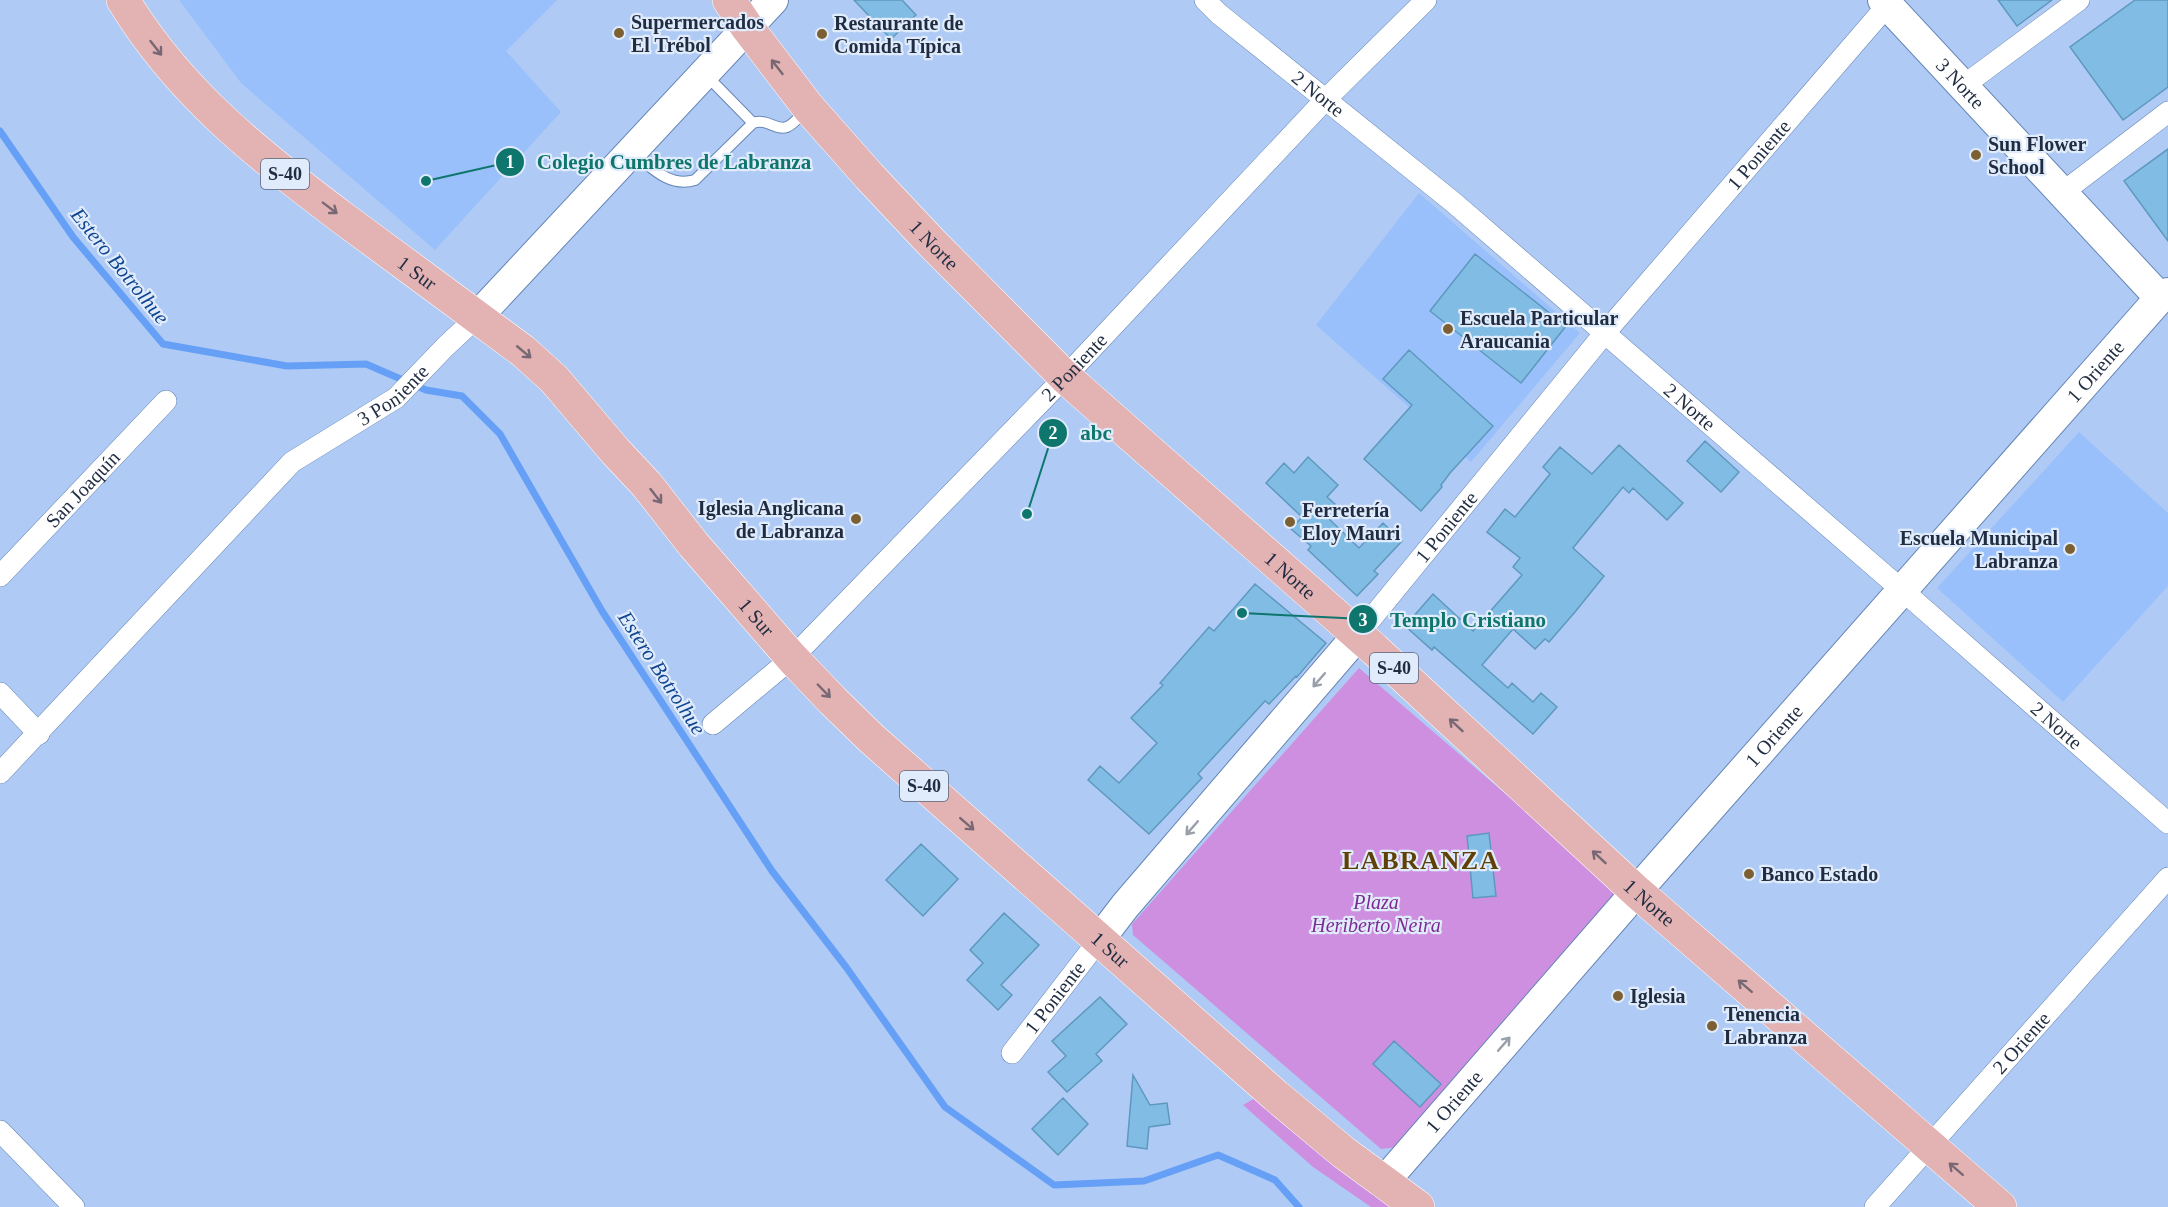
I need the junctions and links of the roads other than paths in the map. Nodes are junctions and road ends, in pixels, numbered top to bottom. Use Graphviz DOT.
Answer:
graph roads {
  1 [pos="123,0"];
  2 [pos="729,0"];
  3 [pos="773,0"];
  4 [pos="1205,0"];
  5 [pos="1426,0"];
  6 [pos="2079,0"];
  7 [pos="1888,2"];
  8 [pos="747,27"];
  9 [pos="704,73"];
  10 [pos="1963,86"];
  11 [pos="1325,99"];
  12 [pos="808,107"];
  13 [pos="2168,112"];
  14 [pos="753,123"];
  15 [pos="631,151"];
  16 [pos="2062,193"];
  17 [pos="2164,296"];
  18 [pos="477,317"];
  19 [pos="1604,334"];
  20 [pos="1065,377"];
  21 [pos="166,401"];
  22 [pos="0,576"];
  23 [pos="1902,590"];
  24 [pos="1357,636"];
  25 [pos="792,658"];
  26 [pos="0,693"];
  27 [pos="713,724"];
  28 [pos="39,734"];
  29 [pos="0,773"];
  30 [pos="2168,823"];
  31 [pos="2168,878"];
  32 [pos="1637,892"];
  33 [pos="1099,940"];
  34 [pos="1012,1053"];
  35 [pos="0,1131"];
  36 [pos="1929,1145"];
  37 [pos="1383,1183"];
  38 [pos="74,1207"];
  39 [pos="1418,1207"];
  40 [pos="1875,1207"];
  41 [pos="2000,1207"];
  1 -- 18 [label="main road, 1 Sur / S-40, one-way"];
  2 -- 8 [label="main road, 1 Norte / S-40"];
  3 -- 8 [label="street, 3 Poniente"];
  4 -- 11 [label="street, 2 Norte"];
  5 -- 11 [label="street, 2 Poniente"];
  6 -- 10 [label="street"];
  7 -- 10 [label="street, 3 Norte"];
  7 -- 19 [label="street, 1 Poniente"];
  8 -- 9 [label="street, 3 Poniente"];
  12 -- 8 [label="main road, 1 Norte / S-40, one-way"];
  9 -- 14 [label="lane"];
  9 -- 15 [label="street, 3 Poniente"];
  10 -- 16 [label="street, 3 Norte"];
  11 -- 19 [label="street, 2 Norte"];
  11 -- 20 [label="street, 2 Poniente"];
  12 -- 14 [label="lane"];
  12 -- 20 [label="main road, 1 Norte / S-40"];
  13 -- 16 [label="street"];
  14 -- 15 [label="lane"];
  15 -- 18 [label="street, 3 Poniente"];
  16 -- 17 [label="street, 3 Norte"];
  17 -- 23 [label="street, 1 Oriente"];
  18 -- 25 [label="main road, 1 Sur / S-40, one-way"];
  18 -- 28 [label="street, 3 Poniente"];
  19 -- 23 [label="street, 2 Norte"];
  19 -- 24 [label="street, 1 Poniente"];
  20 -- 24 [label="main road, 1 Norte / S-40"];
  20 -- 25 [label="street, 2 Poniente"];
  21 -- 22 [label="street, San Joaquín"];
  23 -- 30 [label="street, 2 Norte"];
  23 -- 32 [label="street, 1 Oriente"];
  32 -- 24 [label="main road, 1 Norte / S-40, one-way"];
  24 -- 33 [label="street, 1 Poniente, one-way"];
  25 -- 27 [label="street, 2 Poniente"];
  25 -- 33 [label="main road, 1 Sur / S-40, one-way"];
  26 -- 28 [label="street"];
  28 -- 29 [label="street, 3 Poniente"];
  31 -- 36 [label="street, 2 Oriente"];
  36 -- 32 [label="main road, 1 Norte / S-40, one-way"];
  37 -- 32 [label="street, 1 Oriente, one-way"];
  33 -- 34 [label="street, 1 Poniente"];
  33 -- 37 [label="main road, 1 Sur / S-40"];
  35 -- 38 [label="street"];
  36 -- 40 [label="street, 2 Oriente"];
  41 -- 36 [label="main road, 1 Norte / S-40, one-way"];
  37 -- 39 [label="main road, 1 Sur / S-40"];
}
